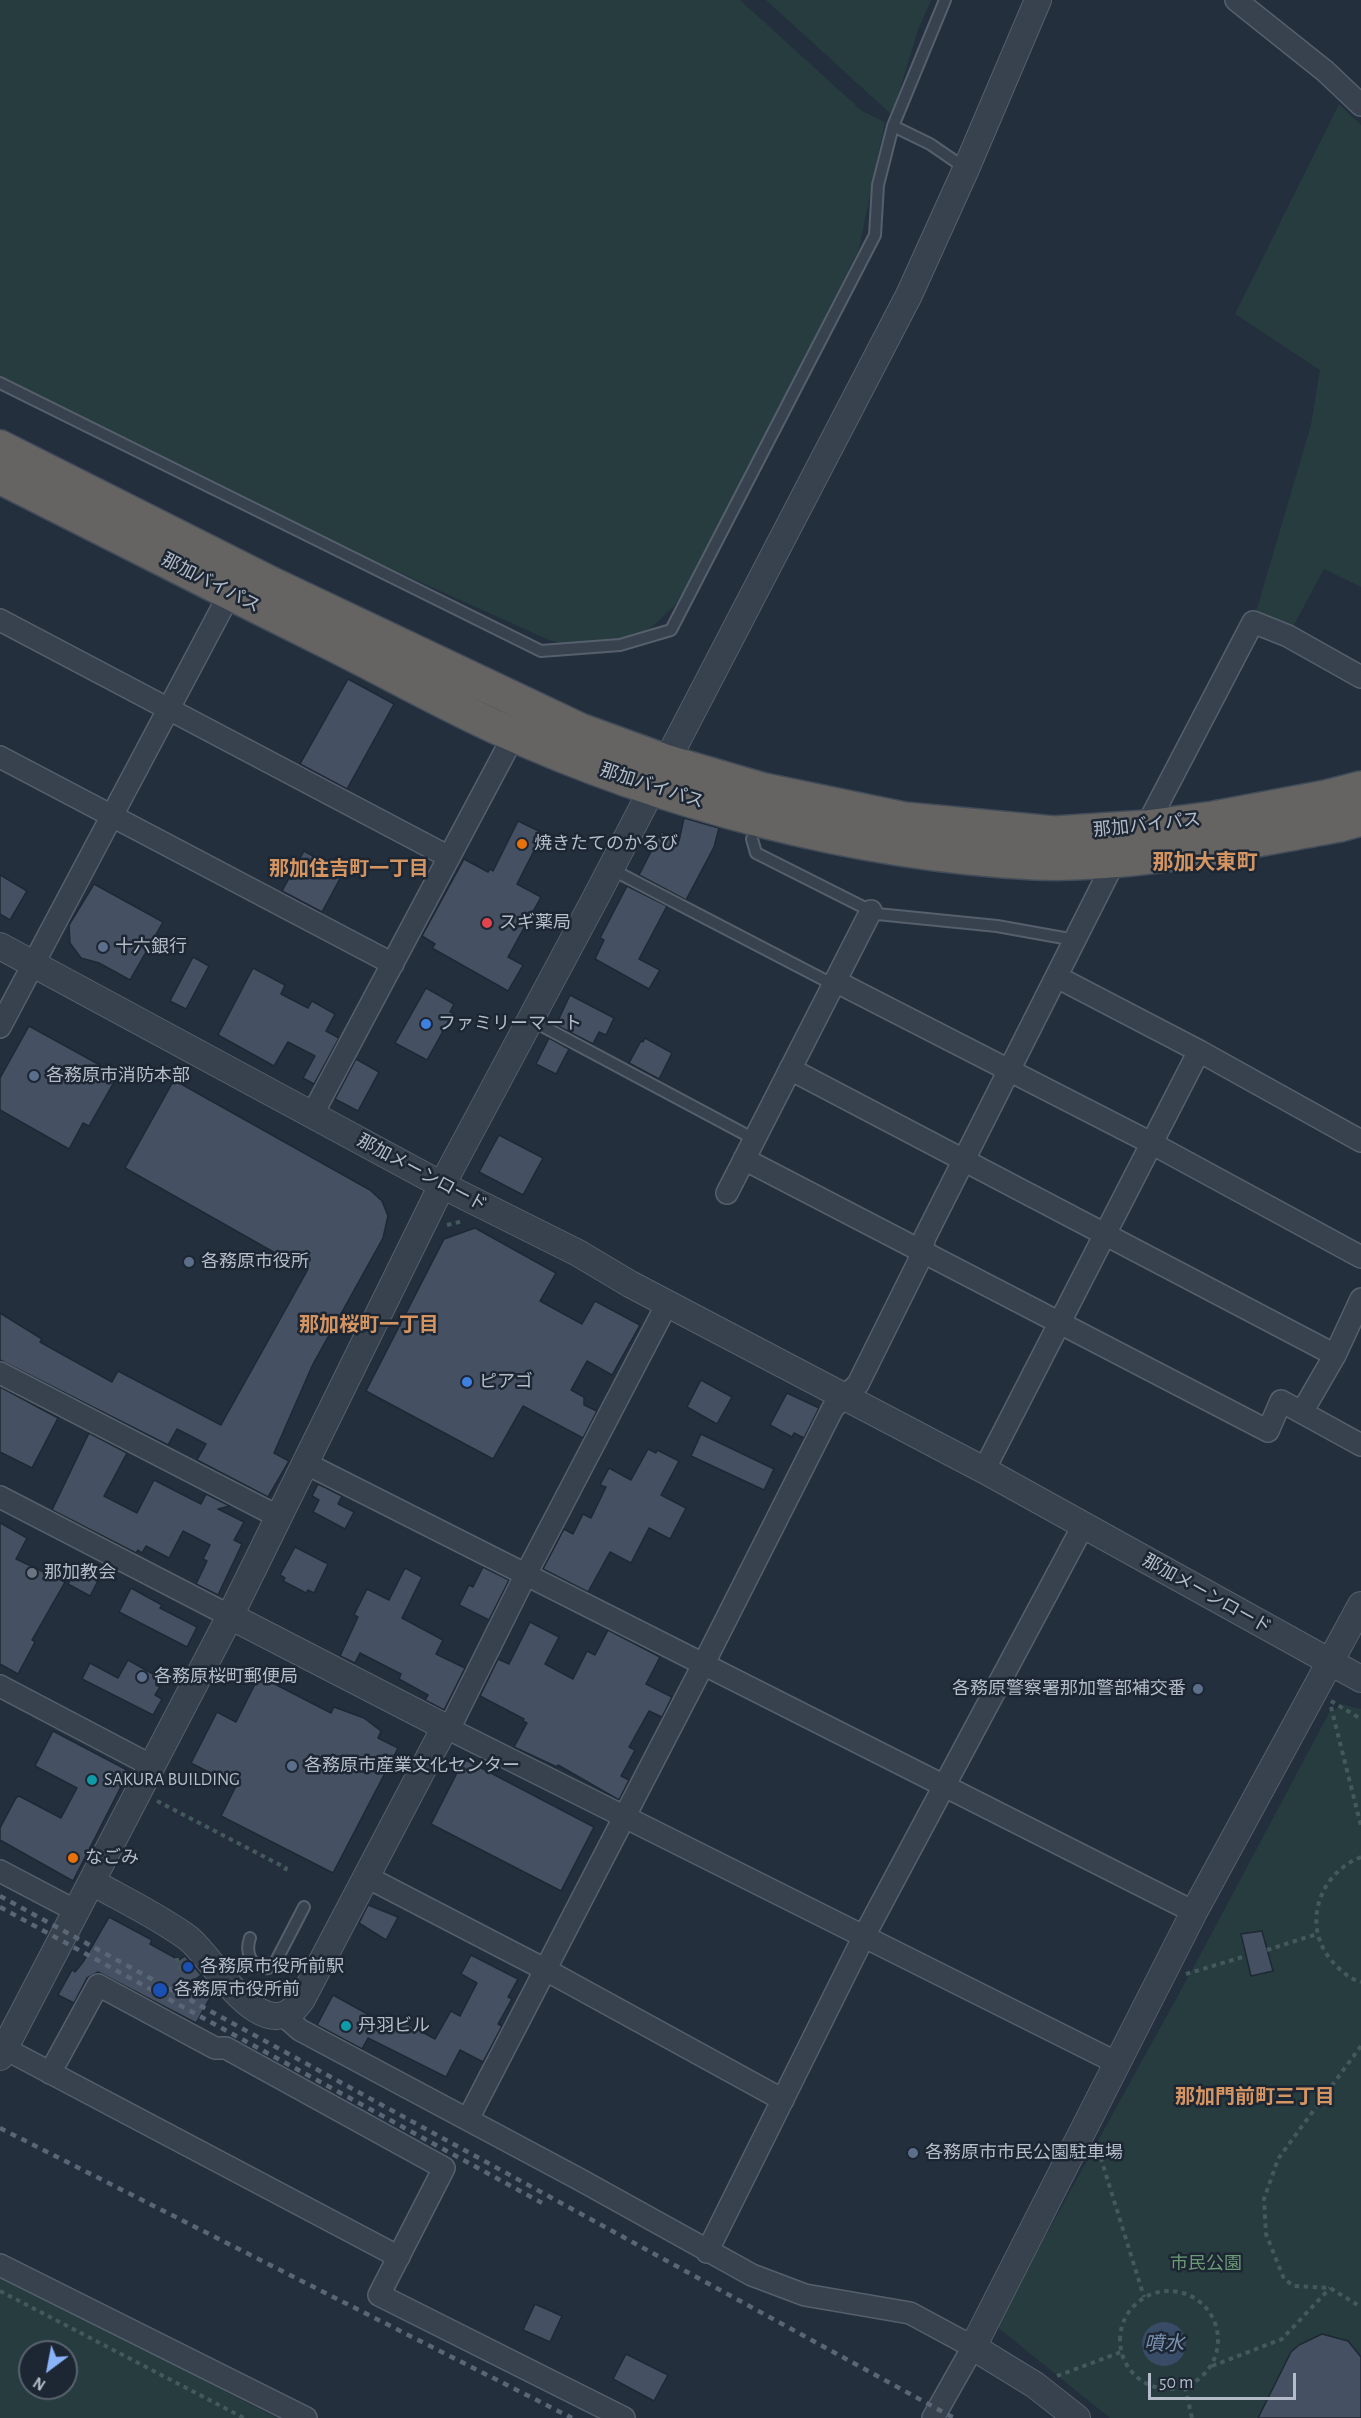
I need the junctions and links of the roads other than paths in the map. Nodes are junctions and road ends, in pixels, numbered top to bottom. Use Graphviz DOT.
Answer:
graph roads {
  1 [pos="945,0"];
  2 [pos="1038,0"];
  3 [pos="1236,0"];
  4 [pos="1361,105"];
  5 [pos="893,126"];
  6 [pos="966,169"];
  7 [pos="0,383"];
  8 [pos="0,447"];
  9 [pos="0,477"];
  10 [pos="230,593"];
  11 [pos="0,620"];
  12 [pos="1361,677"];
  13 [pos="168,709"];
  14 [pos="514,735"];
  15 [pos="0,757"];
  16 [pos="658,774"];
  17 [pos="1361,788"];
  18 [pos="112,815"];
  19 [pos="1361,819"];
  20 [pos="1146,827"];
  21 [pos="752,839"];
  22 [pos="449,857"];
  23 [pos="1115,860"];
  24 [pos="610,869"];
  25 [pos="871,912"];
  26 [pos="1076,940"];
  27 [pos="0,946"];
  28 [pos="393,964"];
  29 [pos="32,965"];
  30 [pos="1057,977"];
  31 [pos="835,983"];
  32 [pos="531,1020"];
  33 [pos="0,1027"];
  34 [pos="1199,1051"];
  35 [pos="790,1069"];
  36 [pos="1010,1071"];
  37 [pos="312,1115"];
  38 [pos="754,1139"];
  39 [pos="1361,1140"];
  40 [pos="1151,1143"];
  41 [pos="744,1159"];
  42 [pos="964,1160"];
  43 [pos="442,1185"];
  44 [pos="727,1193"];
  45 [pos="1105,1232"];
  46 [pos="922,1250"];
  47 [pos="1361,1257"];
  48 [pos="1361,1299"];
  49 [pos="666,1304"];
  50 [pos="1060,1322"];
  51 [pos="1335,1355"];
  52 [pos="0,1373"];
  53 [pos="846,1396"];
  54 [pos="1302,1412"];
  55 [pos="1361,1445"];
  56 [pos="307,1464"];
  57 [pos="984,1470"];
  58 [pos="0,1497"];
  59 [pos="279,1516"];
  60 [pos="1083,1526"];
  61 [pos="526,1574"];
  62 [pos="1361,1605"];
  63 [pos="230,1616"];
  64 [pos="1330,1661"];
  65 [pos="704,1665"];
  66 [pos="1361,1678"];
  67 [pos="0,1686"];
  68 [pos="447,1728"];
  69 [pos="152,1766"];
  70 [pos="945,1785"];
  71 [pos="625,1816"];
  72 [pos="0,1871"];
  73 [pos="367,1877"];
  74 [pos="92,1882"];
  75 [pos="304,1907"];
  76 [pos="76,1911"];
  77 [pos="1194,1912"];
  78 [pos="864,1936"];
  79 [pos="250,1938"];
  80 [pos="546,1970"];
  81 [pos="283,2015"];
  82 [pos="2,2051"];
  83 [pos="1117,2063"];
  84 [pos="50,2073"];
  85 [pos="783,2100"];
  86 [pos="468,2119"];
  87 [pos="707,2252"];
  88 [pos="399,2257"];
  89 [pos="0,2265"];
  90 [pos="974,2347"];
  91 [pos="306,2418"];
  92 [pos="624,2418"];
  93 [pos="933,2418"];
  94 [pos="1077,2418"];
  1 -- 5 [label="lane"];
  2 -- 6 [label="street"];
  3 -- 4 [label="street"];
  5 -- 6 [label="lane"];
  5 -- 7 [label="lane"];
  6 -- 16 [label="street"];
  8 -- 16 [label="highway, 那加バイパス"];
  9 -- 10 [label="highway, 那加バイパス"];
  10 -- 13 [label="street"];
  10 -- 14 [label="highway, 那加バイパス"];
  11 -- 13 [label="street"];
  12 -- 20 [label="street"];
  13 -- 18 [label="street"];
  13 -- 22 [label="street"];
  14 -- 16 [label="highway, 那加バイパス"];
  14 -- 22 [label="street"];
  15 -- 18 [label="street"];
  16 -- 20 [label="highway, 那加バイパス"];
  16 -- 23 [label="highway, 那加バイパス"];
  16 -- 24 [label="street"];
  17 -- 20 [label="highway, 那加バイパス"];
  18 -- 28 [label="street"];
  18 -- 29 [label="street"];
  19 -- 23 [label="highway, 那加バイパス"];
  20 -- 23 [label="street"];
  21 -- 25 [label="lane"];
  22 -- 28 [label="street"];
  23 -- 26 [label="street"];
  24 -- 31 [label="lane"];
  24 -- 32 [label="street"];
  25 -- 26 [label="lane"];
  25 -- 31 [label="street"];
  26 -- 30 [label="street"];
  27 -- 29 [label="street, 那加メーンロード"];
  28 -- 37 [label="street"];
  29 -- 33 [label="street"];
  29 -- 37 [label="street, 那加メーンロード"];
  30 -- 34 [label="street"];
  30 -- 36 [label="street"];
  31 -- 35 [label="street"];
  31 -- 36 [label="street"];
  32 -- 38 [label="lane"];
  32 -- 43 [label="street"];
  34 -- 39 [label="street"];
  34 -- 40 [label="street"];
  35 -- 38 [label="street"];
  35 -- 42 [label="street"];
  36 -- 40 [label="street"];
  36 -- 42 [label="street"];
  37 -- 43 [label="street, 那加メーンロード"];
  38 -- 41 [label="street"];
  40 -- 45 [label="street"];
  40 -- 47 [label="street"];
  41 -- 44 [label="street"];
  41 -- 46 [label="street"];
  42 -- 45 [label="street"];
  42 -- 46 [label="street"];
  43 -- 49 [label="street, 那加メーンロード"];
  43 -- 56 [label="street"];
  45 -- 50 [label="street"];
  45 -- 51 [label="street"];
  46 -- 50 [label="street"];
  46 -- 53 [label="street"];
  48 -- 51 [label="street"];
  49 -- 53 [label="street, 那加メーンロード"];
  49 -- 61 [label="street"];
  50 -- 54 [label="street"];
  50 -- 57 [label="street"];
  51 -- 54 [label="street"];
  52 -- 59 [label="street"];
  53 -- 57 [label="street, 那加メーンロード"];
  53 -- 65 [label="street"];
  54 -- 55 [label="street"];
  56 -- 59 [label="street"];
  56 -- 61 [label="street"];
  57 -- 60 [label="street, 那加メーンロード"];
  58 -- 63 [label="street"];
  59 -- 63 [label="street"];
  60 -- 64 [label="street, 那加メーンロード"];
  60 -- 70 [label="street"];
  61 -- 65 [label="street"];
  61 -- 68 [label="street"];
  62 -- 64 [label="street"];
  63 -- 68 [label="street"];
  63 -- 69 [label="street"];
  64 -- 66 [label="street, 那加メーンロード"];
  64 -- 77 [label="street"];
  65 -- 70 [label="street"];
  65 -- 71 [label="street"];
  67 -- 69 [label="street"];
  68 -- 71 [label="street"];
  68 -- 73 [label="street"];
  69 -- 74 [label="street"];
  70 -- 77 [label="street"];
  70 -- 78 [label="street"];
  71 -- 78 [label="street"];
  71 -- 80 [label="street"];
  72 -- 76 [label="street"];
  73 -- 80 [label="street"];
  73 -- 81 [label="street"];
  74 -- 76 [label="street"];
  74 -- 81 [label="street"];
  75 -- 79 [label="lane"];
  76 -- 82 [label="street"];
  77 -- 83 [label="street"];
  78 -- 83 [label="street"];
  78 -- 85 [label="street"];
  80 -- 85 [label="street"];
  80 -- 86 [label="street"];
  81 -- 86 [label="street"];
  82 -- 84 [label="street"];
  83 -- 90 [label="street"];
  84 -- 88 [label="street"];
  84 -- 88 [label="street"];
  85 -- 87 [label="street"];
  86 -- 87 [label="street"];
  87 -- 90 [label="street"];
  88 -- 92 [label="street"];
  89 -- 91 [label="street"];
  90 -- 93 [label="street"];
  90 -- 94 [label="street"];
}
